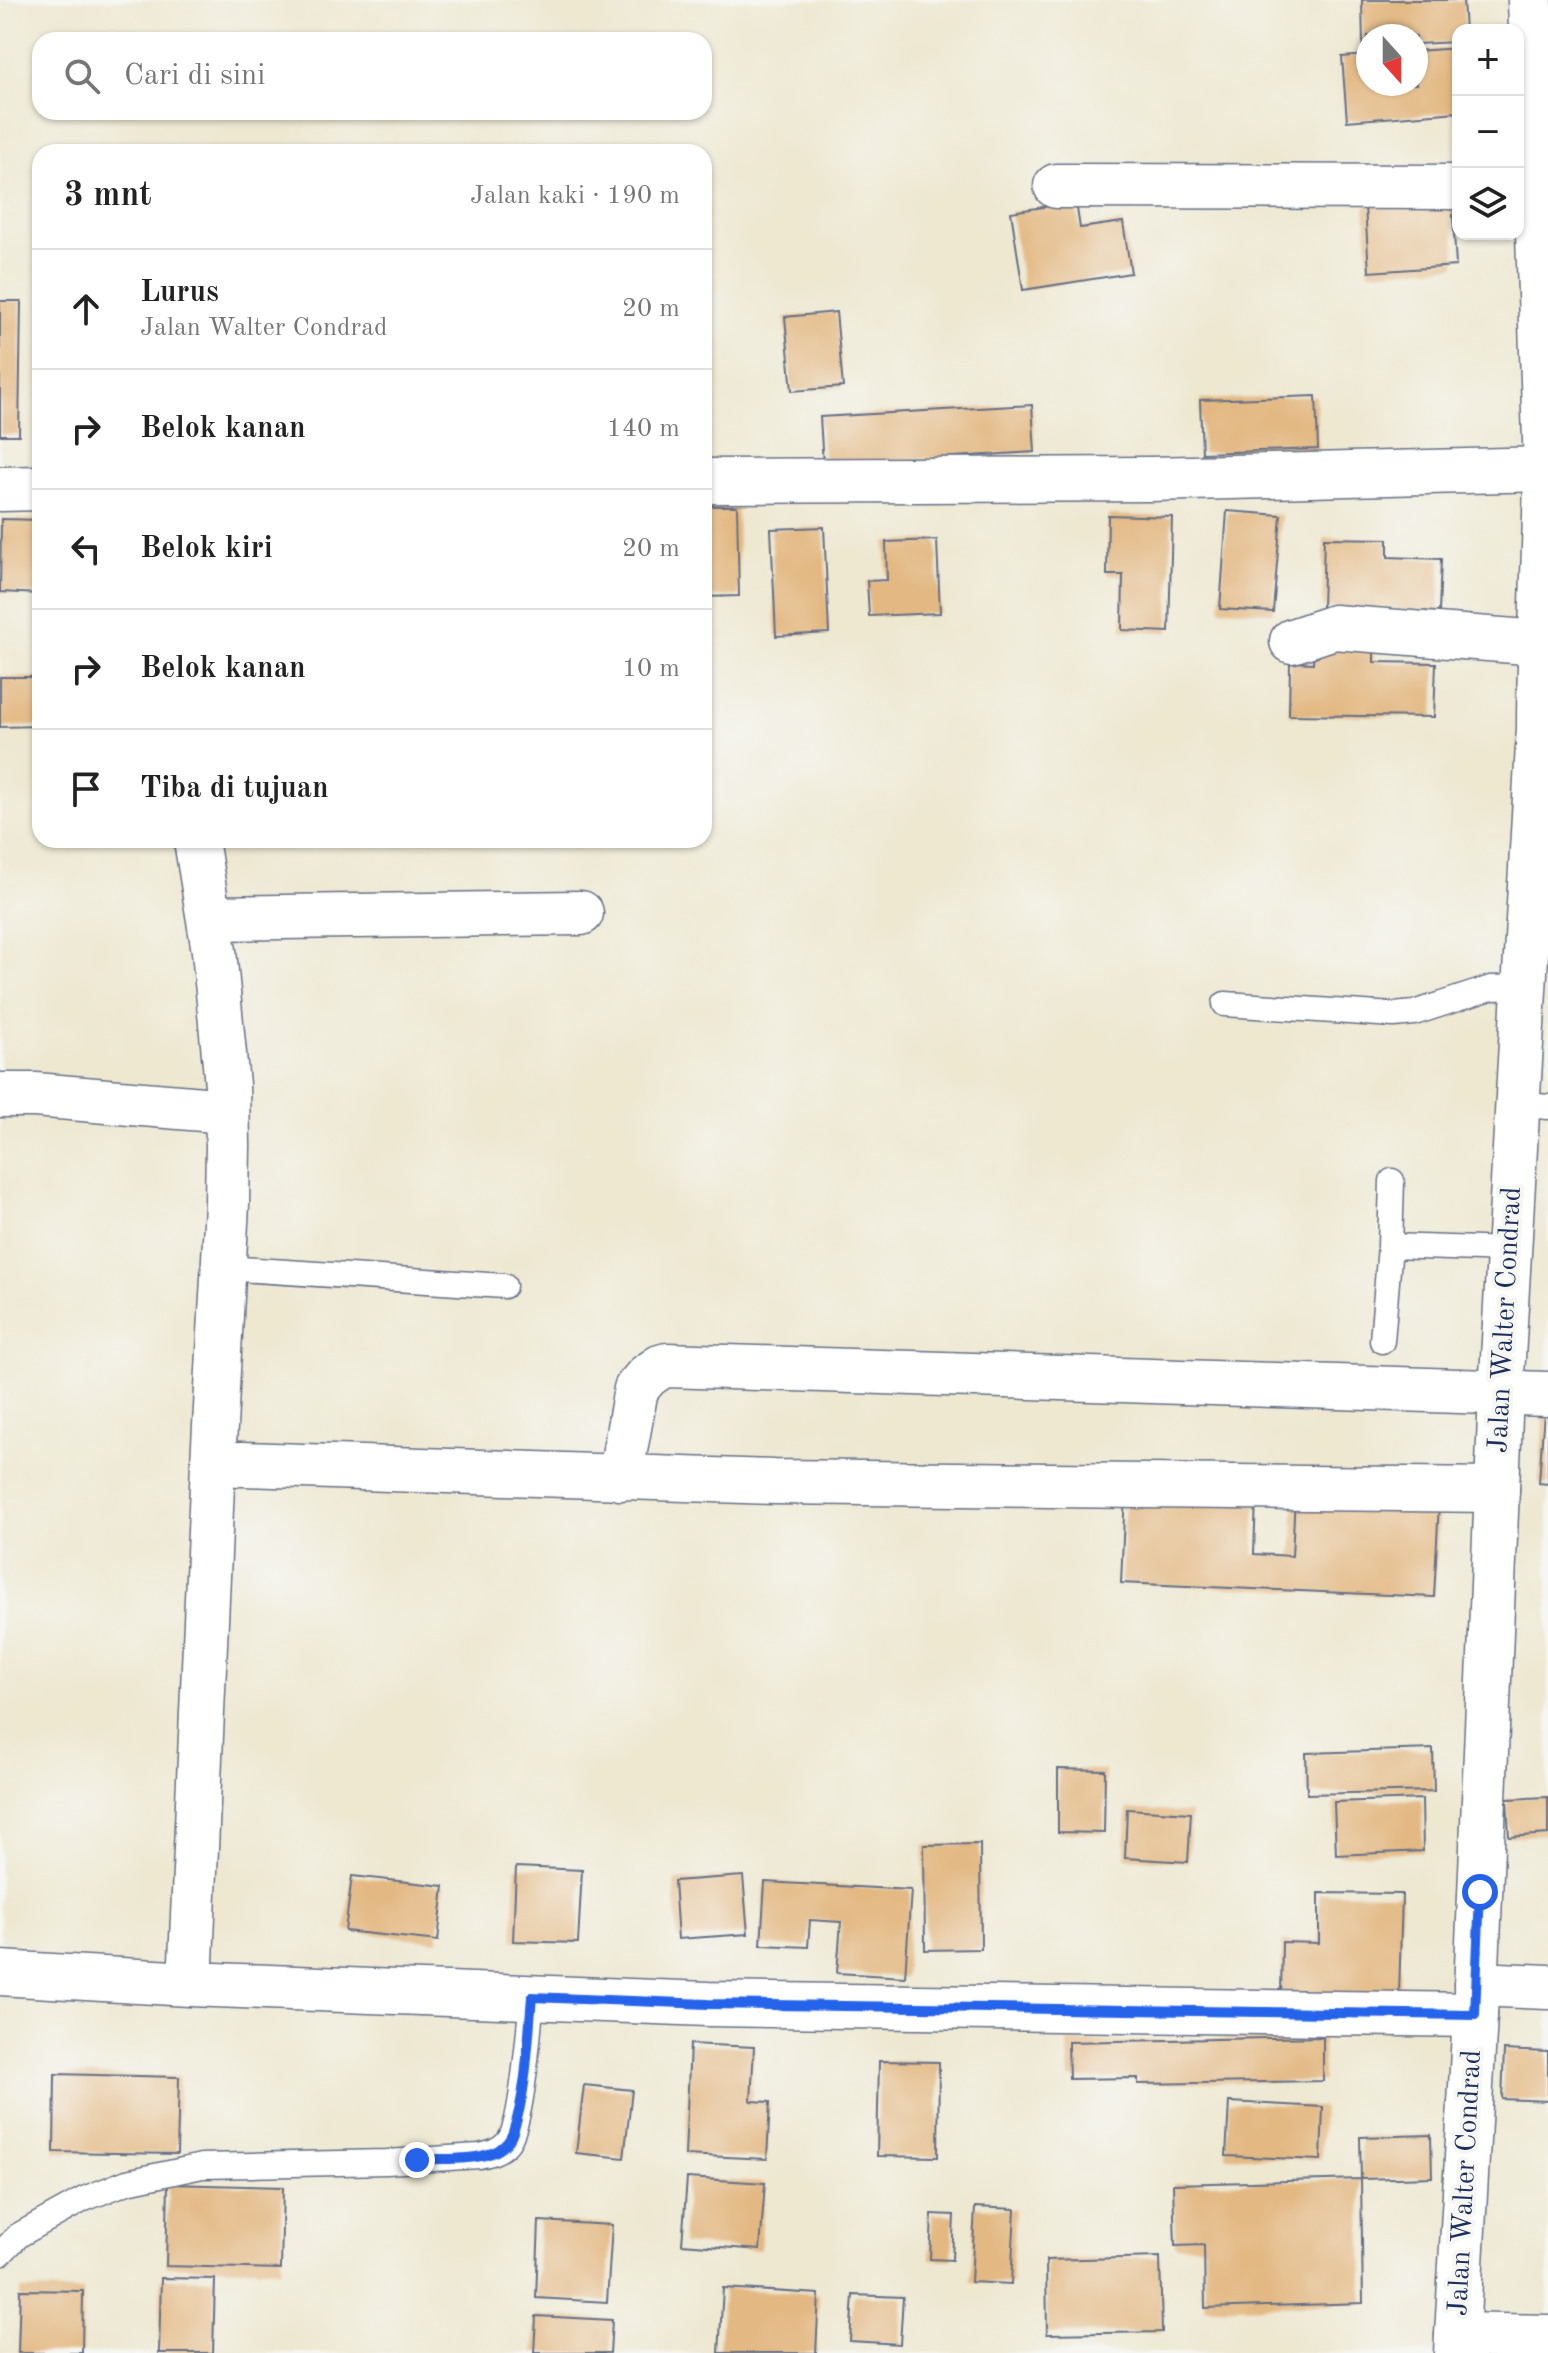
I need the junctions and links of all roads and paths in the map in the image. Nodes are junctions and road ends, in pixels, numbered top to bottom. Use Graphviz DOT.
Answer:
graph roads {
  1 [pos="1530,0"];
  2 [pos="1540,43"];
  3 [pos="1056,186"];
  4 [pos="1452,187"];
  5 [pos="1527,187"];
  6 [pos="1546,395"];
  7 [pos="1546,469"];
  8 [pos="712,481"];
  9 [pos="32,488"];
  10 [pos="0,489"];
  11 [pos="1292,641"];
  12 [pos="1539,643"];
  13 [pos="1543,728"];
  14 [pos="197,848"];
  15 [pos="581,913"];
  16 [pos="209,918"];
  17 [pos="1524,987"];
  18 [pos="1225,1004"];
  19 [pos="0,1095"];
  20 [pos="1533,1106"];
  21 [pos="227,1111"];
  22 [pos="1392,1181"];
  23 [pos="1390,1246"];
  24 [pos="1509,1250"];
  25 [pos="224,1268"];
  26 [pos="504,1286"];
  27 [pos="1382,1341"];
  28 [pos="1501,1393"];
  29 [pos="1548,1394"];
  30 [pos="213,1463"];
  31 [pos="620,1478"];
  32 [pos="1497,1490"];
  33 [pos="0,1973"];
  34 [pos="190,1984"];
  35 [pos="1548,1987"];
  36 [pos="532,1997"];
  37 [pos="1475,2000"];
  38 [pos="0,2254"];
  39 [pos="1548,2337"];
  40 [pos="1457,2344"];
  1 -- 2 [label="street, Jalan Walter Condrad"];
  2 -- 5 [label="street, Jalan Walter Condrad"];
  3 -- 4 [label="street"];
  5 -- 6 [label="street, Jalan Walter Condrad"];
  6 -- 7 [label="street, Jalan Walter Condrad"];
  7 -- 8 [label="street"];
  7 -- 12 [label="street, Jalan Walter Condrad"];
  9 -- 10 [label="street"];
  11 -- 12 [label="street"];
  12 -- 13 [label="street, Jalan Walter Condrad"];
  13 -- 17 [label="street, Jalan Walter Condrad"];
  14 -- 16 [label="street"];
  15 -- 16 [label="street"];
  16 -- 21 [label="street"];
  17 -- 18 [label="lane"];
  17 -- 20 [label="street, Jalan Walter Condrad"];
  19 -- 21 [label="street"];
  20 -- 24 [label="street, Jalan Walter Condrad"];
  21 -- 25 [label="street"];
  22 -- 23 [label="lane"];
  23 -- 24 [label="lane"];
  23 -- 27 [label="lane"];
  24 -- 28 [label="street, Jalan Walter Condrad"];
  25 -- 26 [label="lane"];
  25 -- 30 [label="street"];
  28 -- 29 [label="street"];
  28 -- 31 [label="street"];
  28 -- 32 [label="street, Jalan Walter Condrad"];
  30 -- 31 [label="street"];
  30 -- 34 [label="street"];
  31 -- 32 [label="street"];
  32 -- 37 [label="street, Jalan Walter Condrad"];
  33 -- 34 [label="street"];
  34 -- 36 [label="street"];
  35 -- 37 [label="street"];
  36 -- 37 [label="street"];
  36 -- 38 [label="lane"];
  37 -- 40 [label="street, Jalan Walter Condrad"];
  39 -- 40 [label="street"];
}
